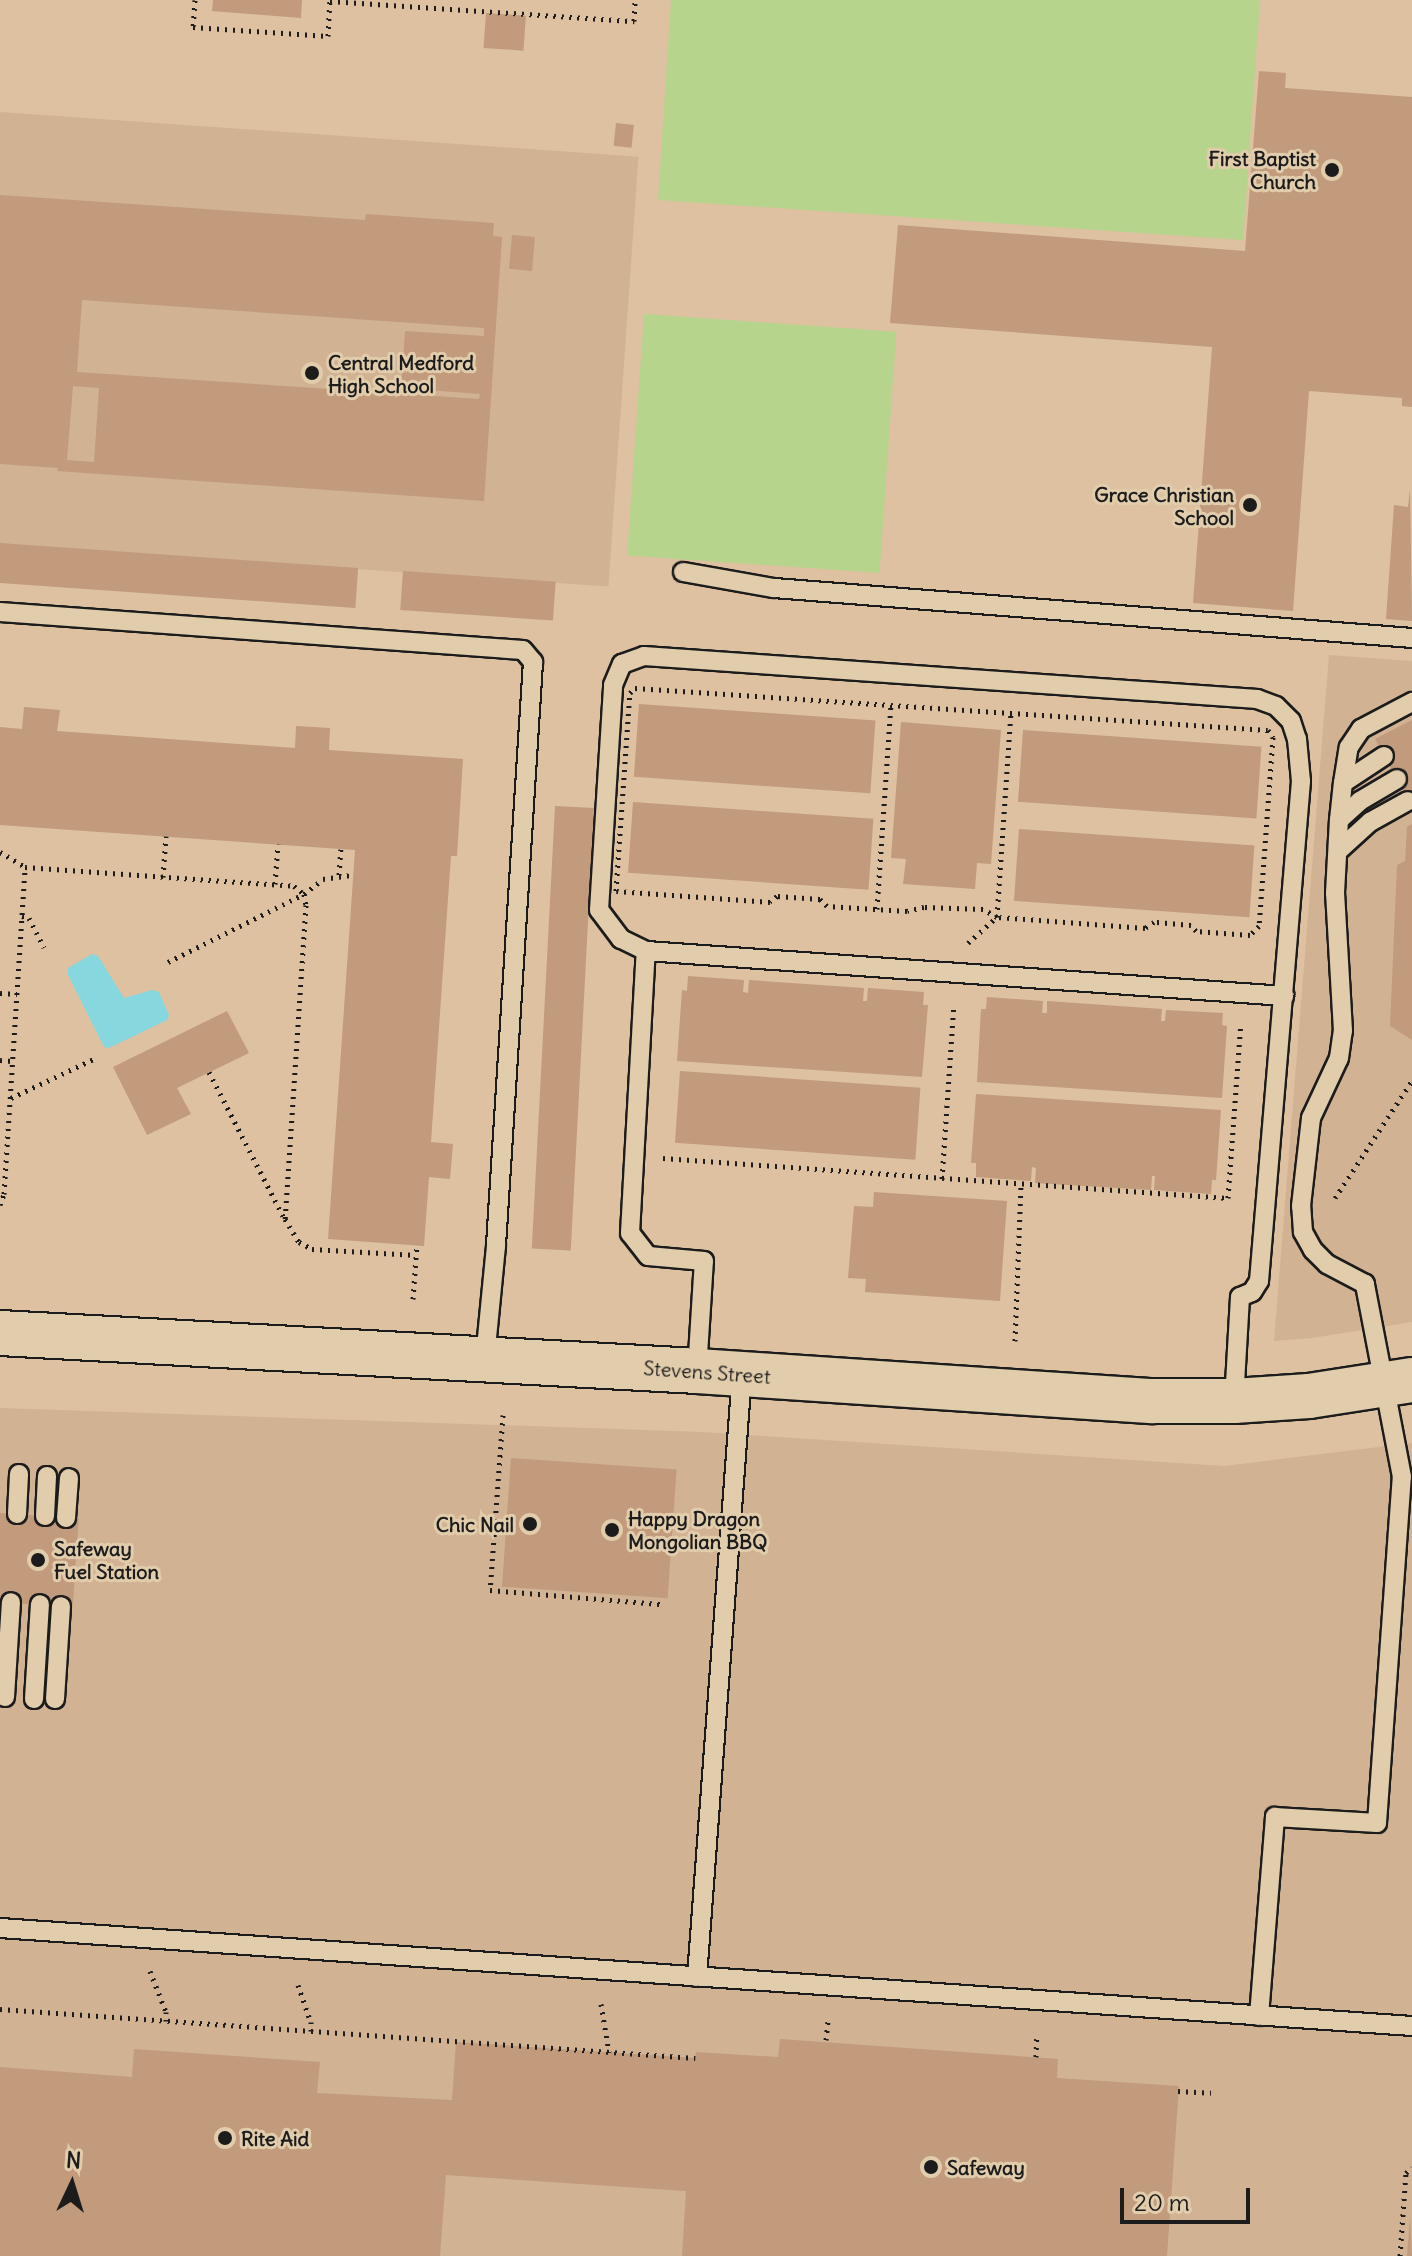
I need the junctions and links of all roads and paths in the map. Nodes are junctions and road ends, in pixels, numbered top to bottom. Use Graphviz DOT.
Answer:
graph roads {
  1 [pos="195,0"];
  2 [pos="330,0"];
  3 [pos="635,0"];
  4 [pos="388,2"];
  5 [pos="683,572"];
  6 [pos="0,612"];
  7 [pos="1412,638"];
  8 [pos="1412,702"];
  9 [pos="891,706"];
  10 [pos="1011,714"];
  11 [pos="1384,756"];
  12 [pos="1397,779"];
  13 [pos="1343,783"];
  14 [pos="1408,801"];
  15 [pos="1339,820"];
  16 [pos="166,836"];
  17 [pos="278,844"];
  18 [pos="341,849"];
  19 [pos="1338,851"];
  20 [pos="0,852"];
  21 [pos="25,867"];
  22 [pos="339,875"];
  23 [pos="353,875"];
  24 [pos="163,877"];
  25 [pos="275,884"];
  26 [pos="304,894"];
  27 [pos="877,909"];
  28 [pos="22,916"];
  29 [pos="997,917"];
  30 [pos="44,947"];
  31 [pos="646,951"];
  32 [pos="957,953"];
  33 [pos="168,962"];
  34 [pos="955,991"];
  35 [pos="0,993"];
  36 [pos="17,994"];
  37 [pos="1284,996"];
  38 [pos="1242,1011"];
  39 [pos="94,1059"];
  40 [pos="0,1060"];
  41 [pos="12,1061"];
  42 [pos="209,1072"];
  43 [pos="1412,1081"];
  44 [pos="10,1099"];
  45 [pos="655,1158"];
  46 [pos="3,1161"];
  47 [pos="942,1179"];
  48 [pos="1021,1185"];
  49 [pos="0,1205"];
  50 [pos="1330,1206"];
  51 [pos="285,1219"];
  52 [pos="417,1245"];
  53 [pos="416,1255"];
  54 [pos="413,1299"];
  55 [pos="0,1333"];
  56 [pos="1015,1341"];
  57 [pos="485,1359"];
  58 [pos="697,1371"];
  59 [pos="742,1374"];
  60 [pos="1399,1382"];
  61 [pos="1234,1401"];
  62 [pos="503,1415"];
  63 [pos="19,1474"];
  64 [pos="47,1476"];
  65 [pos="69,1478"];
  66 [pos="17,1514"];
  67 [pos="45,1516"];
  68 [pos="66,1518"];
  69 [pos="11,1602"];
  70 [pos="40,1604"];
  71 [pos="662,1604"];
  72 [pos="61,1606"];
  73 [pos="5,1697"];
  74 [pos="34,1699"];
  75 [pos="55,1699"];
  76 [pos="0,1928"];
  77 [pos="150,1971"];
  78 [pos="697,1977"];
  79 [pos="298,1985"];
  80 [pos="601,2004"];
  81 [pos="0,2009"];
  82 [pos="1259,2016"];
  83 [pos="828,2020"];
  84 [pos="166,2021"];
  85 [pos="1412,2026"];
  86 [pos="311,2031"];
  87 [pos="1037,2034"];
  88 [pos="826,2040"];
  89 [pos="609,2052"];
  90 [pos="1036,2057"];
  91 [pos="695,2058"];
  92 [pos="1178,2091"];
  93 [pos="1211,2093"];
  94 [pos="1412,2167"];
  95 [pos="1400,2256"];
  1 -- 2 [label="path"];
  2 -- 4 [label="path"];
  3 -- 4 [label="path"];
  5 -- 7 [label="lane"];
  6 -- 57 [label="lane"];
  8 -- 13 [label="lane"];
  9 -- 10 [label="path"];
  9 -- 27 [label="path"];
  9 -- 27 [label="path"];
  10 -- 29 [label="path"];
  10 -- 29 [label="path"];
  11 -- 13 [label="lane"];
  12 -- 15 [label="lane"];
  13 -- 15 [label="lane"];
  14 -- 19 [label="lane"];
  15 -- 19 [label="lane"];
  16 -- 24 [label="path"];
  17 -- 25 [label="path"];
  18 -- 22 [label="path"];
  19 -- 60 [label="lane"];
  20 -- 21 [label="path"];
  21 -- 24 [label="path"];
  21 -- 28 [label="path"];
  22 -- 23 [label="path"];
  22 -- 26 [label="path"];
  24 -- 25 [label="path"];
  25 -- 26 [label="path"];
  26 -- 33 [label="path"];
  26 -- 51 [label="path"];
  27 -- 29 [label="path"];
  28 -- 30 [label="path"];
  28 -- 36 [label="path"];
  29 -- 32 [label="path"];
  31 -- 37 [label="lane"];
  31 -- 37 [label="lane"];
  31 -- 58 [label="lane"];
  34 -- 47 [label="path"];
  35 -- 36 [label="path"];
  36 -- 41 [label="path"];
  37 -- 61 [label="lane"];
  38 -- 48 [label="path"];
  39 -- 44 [label="path"];
  40 -- 41 [label="path"];
  41 -- 44 [label="path"];
  42 -- 51 [label="path"];
  43 -- 50 [label="path"];
  44 -- 46 [label="path"];
  45 -- 47 [label="path"];
  46 -- 49 [label="path"];
  47 -- 48 [label="path"];
  48 -- 56 [label="path"];
  51 -- 53 [label="path"];
  52 -- 53 [label="path"];
  53 -- 54 [label="path"];
  55 -- 57 [label="street, Stevens Street"];
  57 -- 58 [label="street, Stevens Street"];
  58 -- 59 [label="street, Stevens Street"];
  59 -- 61 [label="street, Stevens Street"];
  59 -- 78 [label="lane"];
  60 -- 61 [label="street, Stevens Street"];
  60 -- 82 [label="lane"];
  62 -- 71 [label="path"];
  63 -- 66 [label="lane"];
  64 -- 67 [label="lane"];
  65 -- 68 [label="lane"];
  69 -- 73 [label="lane"];
  70 -- 74 [label="lane"];
  72 -- 75 [label="lane"];
  76 -- 78 [label="lane"];
  77 -- 84 [label="path"];
  78 -- 82 [label="lane"];
  79 -- 86 [label="path"];
  80 -- 89 [label="path"];
  81 -- 84 [label="path"];
  82 -- 85 [label="lane"];
  83 -- 88 [label="path"];
  84 -- 86 [label="path"];
  86 -- 89 [label="path"];
  87 -- 90 [label="path"];
  89 -- 91 [label="path"];
  92 -- 93 [label="path"];
  94 -- 95 [label="path"];
}
